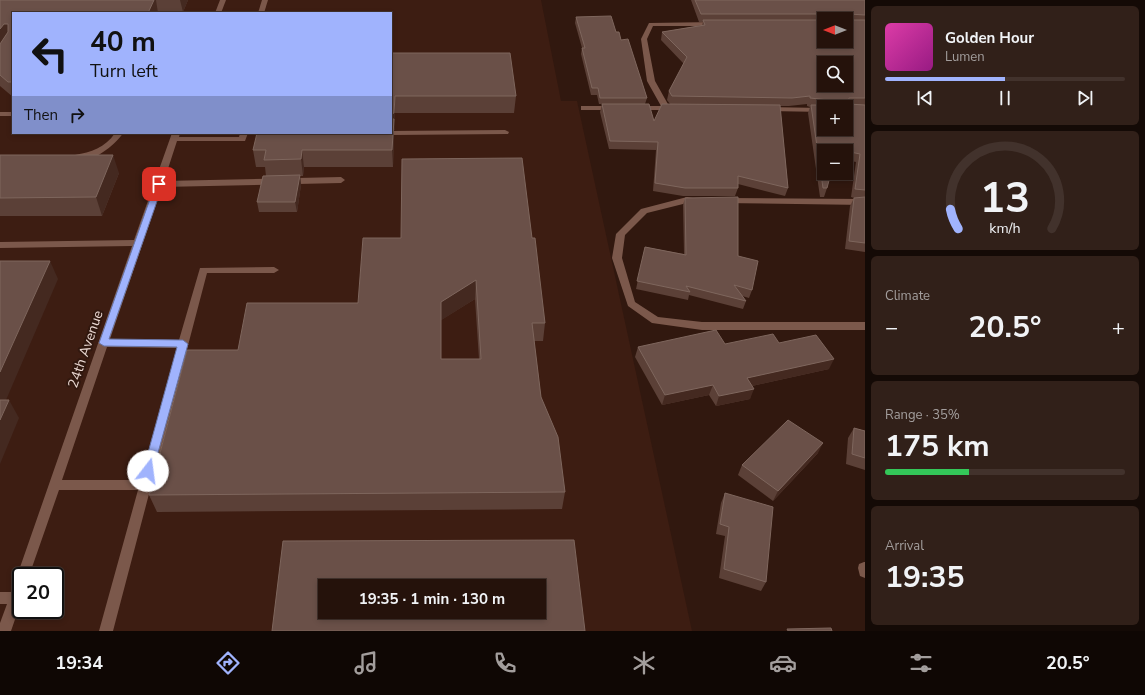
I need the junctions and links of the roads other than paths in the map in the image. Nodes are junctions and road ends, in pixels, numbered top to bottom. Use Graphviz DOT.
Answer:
graph roads {
  1 [pos="222,0"];
  2 [pos="265,0"];
  3 [pos="218,12"];
  4 [pos="261,12"];
  5 [pos="722,24"];
  6 [pos="584,108"];
  7 [pos="666,108"];
  8 [pos="682,108"];
  9 [pos="761,109"];
  10 [pos="817,110"];
  11 [pos="0,114"];
  12 [pos="12,114"];
  13 [pos="392,132"];
  14 [pos="504,132"];
  15 [pos="118,134"];
  16 [pos="244,134"];
  17 [pos="175,136"];
  18 [pos="66,158"];
  19 [pos="342,180"];
  20 [pos="159,184"];
  21 [pos="865,202"];
  22 [pos="138,243"];
  23 [pos="0,245"];
  24 [pos="274,270"];
  25 [pos="865,326"];
  26 [pos="104,343"];
  27 [pos="183,344"];
  28 [pos="55,485"];
  29 [pos="144,485"];
  30 [pos="26,567"];
  31 [pos="0,598"];
  32 [pos="12,598"];
  33 [pos="12,609"];
  34 [pos="4,631"];
  35 [pos="106,631"];
  1 -- 3 [label="street"];
  2 -- 4 [label="street"];
  5 -- 7 [label="street"];
  6 -- 7 [label="street"];
  7 -- 8 [label="street"];
  9 -- 10 [label="street"];
  11 -- 12 [label="street"];
  13 -- 14 [label="street"];
  15 -- 18 [label="street"];
  16 -- 17 [label="street"];
  17 -- 20 [label="street, 24th Avenue"];
  19 -- 20 [label="street"];
  20 -- 22 [label="street, 24th Avenue"];
  21 -- 25 [label="street"];
  22 -- 23 [label="street"];
  22 -- 26 [label="street, 24th Avenue"];
  24 -- 27 [label="street"];
  26 -- 27 [label="street"];
  26 -- 28 [label="street, 24th Avenue"];
  27 -- 29 [label="street"];
  28 -- 29 [label="street"];
  28 -- 30 [label="street, 24th Avenue"];
  29 -- 35 [label="street"];
  31 -- 32 [label="street"];
  33 -- 34 [label="street"];
}
